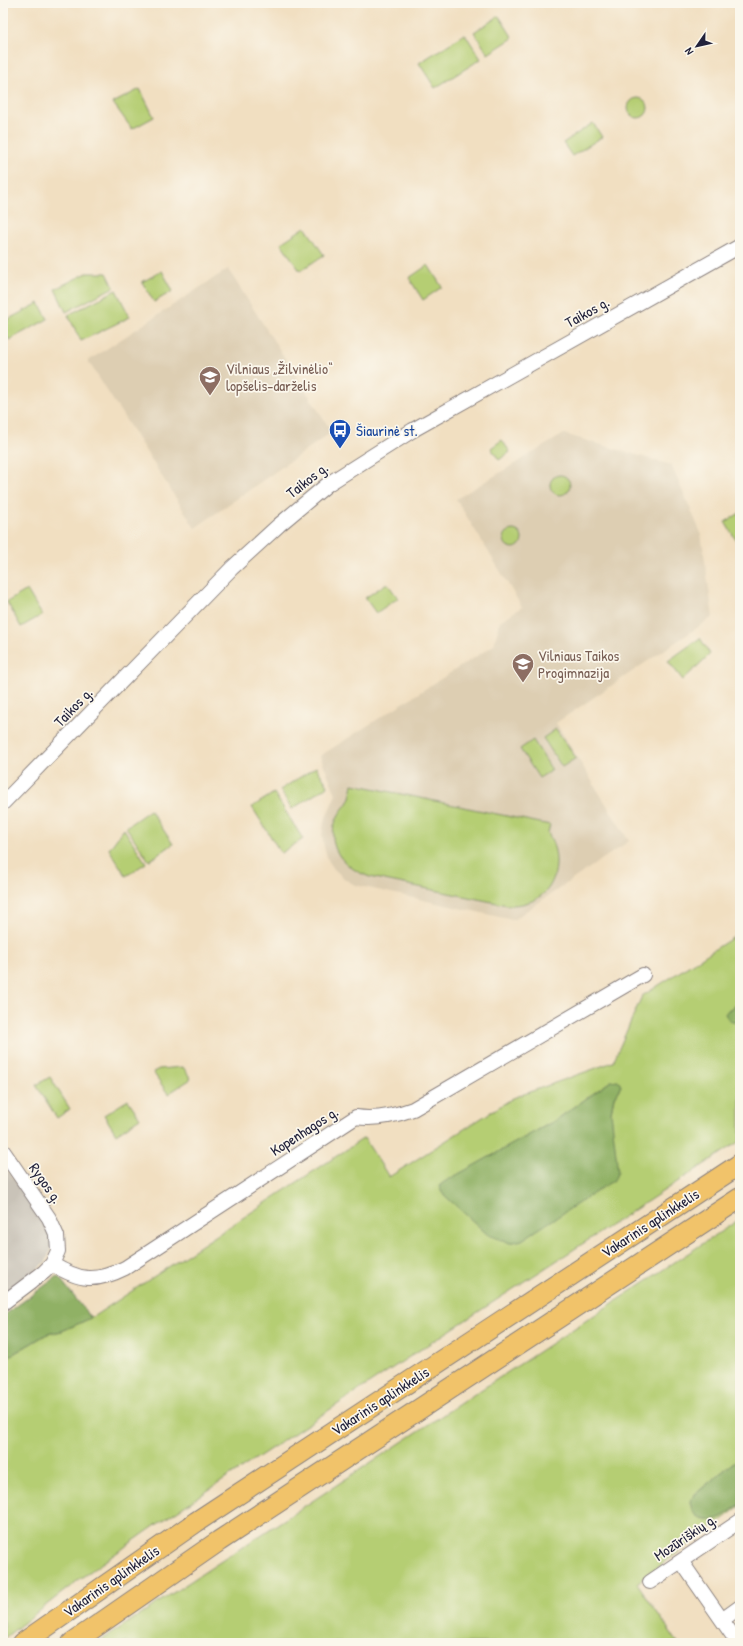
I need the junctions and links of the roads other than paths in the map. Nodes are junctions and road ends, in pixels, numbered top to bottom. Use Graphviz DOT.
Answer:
graph roads {
  1 [pos="740,246"];
  2 [pos="3,803"];
  3 [pos="644,975"];
  4 [pos="3,1151"];
  5 [pos="740,1164"];
  6 [pos="740,1198"];
  7 [pos="52,1264"];
  8 [pos="3,1303"];
  9 [pos="740,1521"];
  10 [pos="681,1561"];
  11 [pos="650,1582"];
  12 [pos="740,1607"];
  13 [pos="722,1620"];
  14 [pos="23,1643"];
  15 [pos="72,1643"];
  16 [pos="738,1643"];
  1 -- 2 [label="street, Taikos g."];
  3 -- 7 [label="street, Kopenhagos g."];
  4 -- 7 [label="street, Rygos g."];
  5 -- 14 [label="highway, Vakarinis aplinkkelis"];
  6 -- 15 [label="highway, Vakarinis aplinkkelis"];
  7 -- 8 [label="street"];
  9 -- 10 [label="street, Mozūriškių g."];
  10 -- 11 [label="street, Mozūriškių g."];
  10 -- 13 [label="street"];
  12 -- 13 [label="street"];
  13 -- 16 [label="street"];
}
